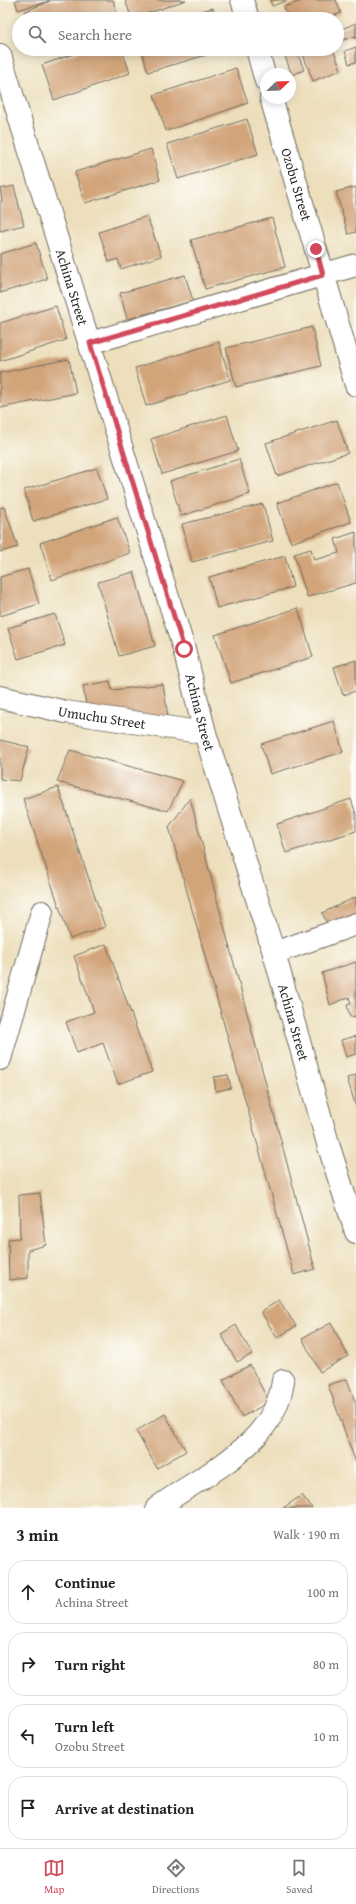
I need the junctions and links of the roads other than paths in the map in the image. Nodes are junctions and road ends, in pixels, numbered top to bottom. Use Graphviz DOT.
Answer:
graph roads {
  1 [pos="242,0"];
  2 [pos="246,12"];
  3 [pos="0,55"];
  4 [pos="259,56"];
  5 [pos="262,68"];
  6 [pos="273,104"];
  7 [pos="356,265"];
  8 [pos="323,275"];
  9 [pos="90,343"];
  10 [pos="356,385"];
  11 [pos="0,697"];
  12 [pos="205,733"];
  13 [pos="42,912"];
  14 [pos="356,924"];
  15 [pos="274,953"];
  16 [pos="0,1059"];
  17 [pos="356,1232"];
  18 [pos="284,1381"];
  19 [pos="157,1508"];
  1 -- 2 [label="street"];
  3 -- 9 [label="street, Achina Street"];
  4 -- 5 [label="street"];
  6 -- 8 [label="street, Ozobu Street"];
  7 -- 8 [label="street"];
  8 -- 9 [label="street"];
  8 -- 10 [label="street, Ozobu Street"];
  9 -- 12 [label="street, Achina Street"];
  11 -- 12 [label="street, Umuchu Street"];
  12 -- 15 [label="street, Achina Street"];
  13 -- 16 [label="street"];
  14 -- 15 [label="street"];
  15 -- 17 [label="street, Achina Street"];
  18 -- 19 [label="street"];
}
